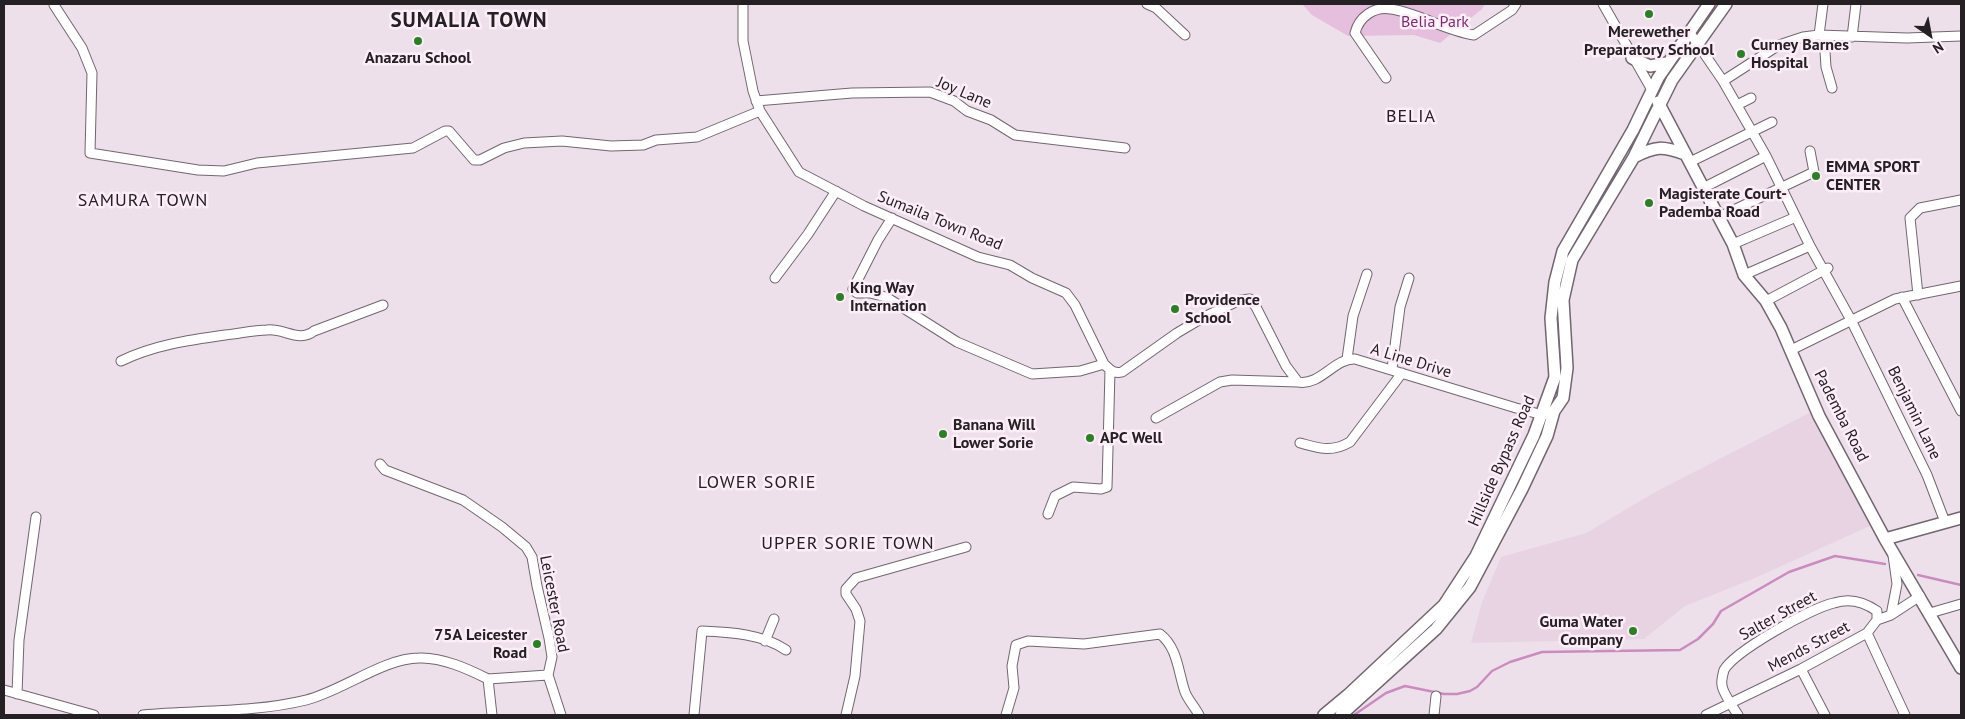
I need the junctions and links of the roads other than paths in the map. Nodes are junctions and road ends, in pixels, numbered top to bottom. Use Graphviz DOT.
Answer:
graph roads {
  1 [pos="743,4"];
  2 [pos="1147,4"];
  3 [pos="1516,4"];
  4 [pos="1603,4"];
  5 [pos="1726,4"];
  6 [pos="1823,4"];
  7 [pos="1856,4"];
  8 [pos="54,5"];
  9 [pos="1708,6"];
  10 [pos="1718,16"];
  11 [pos="1690,33"];
  12 [pos="1185,35"];
  13 [pos="1822,36"];
  14 [pos="1961,36"];
  15 [pos="1852,37"];
  16 [pos="1698,43"];
  17 [pos="1632,58"];
  18 [pos="1667,63"];
  19 [pos="1386,78"];
  20 [pos="1723,81"];
  21 [pos="1832,88"];
  22 [pos="1652,90"];
  23 [pos="1750,98"];
  24 [pos="756,101"];
  25 [pos="1737,105"];
  26 [pos="1659,106"];
  27 [pos="760,111"];
  28 [pos="1772,122"];
  29 [pos="1752,133"];
  30 [pos="1125,148"];
  31 [pos="1810,151"];
  32 [pos="1766,156"];
  33 [pos="1634,157"];
  34 [pos="1687,158"];
  35 [pos="1782,187"];
  36 [pos="1703,188"];
  37 [pos="836,191"];
  38 [pos="1961,200"];
  39 [pos="1719,217"];
  40 [pos="1796,217"];
  41 [pos="892,218"];
  42 [pos="1733,244"];
  43 [pos="1810,246"];
  44 [pos="1826,270"];
  45 [pos="1367,274"];
  46 [pos="1744,275"];
  47 [pos="775,278"];
  48 [pos="1409,278"];
  49 [pos="1961,286"];
  50 [pos="1918,294"];
  51 [pos="1902,297"];
  52 [pos="1766,301"];
  53 [pos="383,304"];
  54 [pos="1851,320"];
  55 [pos="1791,350"];
  56 [pos="1347,359"];
  57 [pos="121,361"];
  58 [pos="1107,367"];
  59 [pos="1392,369"];
  60 [pos="1402,373"];
  61 [pos="1298,382"];
  62 [pos="1961,411"];
  63 [pos="1549,413"];
  64 [pos="1156,418"];
  65 [pos="1300,443"];
  66 [pos="380,464"];
  67 [pos="1048,514"];
  68 [pos="36,517"];
  69 [pos="1961,518"];
  70 [pos="1945,522"];
  71 [pos="1888,543"];
  72 [pos="966,547"];
  73 [pos="1920,596"];
  74 [pos="1961,604"];
  75 [pos="1930,613"];
  76 [pos="1891,615"];
  77 [pos="774,619"];
  78 [pos="1877,620"];
  79 [pos="1867,632"];
  80 [pos="765,641"];
  81 [pos="786,650"];
  82 [pos="1961,668"];
  83 [pos="1801,669"];
  84 [pos="548,675"];
  85 [pos="488,679"];
  86 [pos="4,690"];
  87 [pos="17,694"];
  88 [pos="1436,696"];
  89 [pos="1731,703"];
  90 [pos="1197,711"];
  91 [pos="94,715"];
  92 [pos="143,715"];
  93 [pos="492,715"];
  94 [pos="561,715"];
  95 [pos="694,715"];
  96 [pos="846,715"];
  97 [pos="1006,715"];
  98 [pos="1324,715"];
  99 [pos="1341,715"];
  100 [pos="1434,715"];
  101 [pos="1706,715"];
  102 [pos="1738,715"];
  103 [pos="1825,715"];
  104 [pos="1905,715"];
  1 -- 24 [label="street, Sumaila Town Road"];
  2 -- 12 [label="street"];
  3 -- 19 [label="street"];
  4 -- 17 [label="street"];
  5 -- 10 [label="main road, Hillside Bypass Road"];
  6 -- 13 [label="street"];
  7 -- 15 [label="street"];
  8 -- 27 [label="street"];
  9 -- 10 [label="main road"];
  9 -- 11 [label="main road, Hillside Bypass Road"];
  10 -- 16 [label="main road, Hillside Bypass Road"];
  11 -- 16 [label="street, Benjamin Lane"];
  11 -- 18 [label="main road, Hillside Bypass Road"];
  13 -- 15 [label="street"];
  13 -- 20 [label="street"];
  13 -- 21 [label="street"];
  14 -- 15 [label="street"];
  16 -- 20 [label="street, Benjamin Lane"];
  16 -- 26 [label="main road, Hillside Bypass Road"];
  17 -- 18 [label="main road"];
  17 -- 22 [label="street"];
  18 -- 22 [label="main road, Hillside Bypass Road"];
  20 -- 25 [label="street, Benjamin Lane"];
  22 -- 26 [label="main road, Pademba Road"];
  22 -- 63 [label="main road, Hillside Bypass Road"];
  23 -- 25 [label="street"];
  24 -- 27 [label="street, Sumaila Town Road"];
  24 -- 30 [label="street, Joy Lane"];
  25 -- 29 [label="street, Benjamin Lane"];
  26 -- 33 [label="main road, Hillside Bypass Road"];
  26 -- 34 [label="main road, Pademba Road"];
  27 -- 37 [label="street, Sumaila Town Road"];
  28 -- 29 [label="street"];
  29 -- 32 [label="street, Benjamin Lane"];
  29 -- 34 [label="street"];
  31 -- 35 [label="street"];
  32 -- 35 [label="street, Benjamin Lane"];
  32 -- 36 [label="street"];
  33 -- 34 [label="main road"];
  33 -- 63 [label="main road, Hillside Bypass Road"];
  34 -- 36 [label="main road, Pademba Road"];
  35 -- 39 [label="street"];
  35 -- 40 [label="street, Benjamin Lane"];
  36 -- 39 [label="main road, Pademba Road"];
  37 -- 41 [label="street, Sumaila Town Road"];
  37 -- 47 [label="street"];
  38 -- 50 [label="street"];
  39 -- 42 [label="main road, Pademba Road"];
  40 -- 42 [label="street"];
  40 -- 43 [label="street, Benjamin Lane"];
  41 -- 58 [label="street, Sumaila Town Road"];
  41 -- 58 [label="street"];
  42 -- 46 [label="main road, Pademba Road"];
  43 -- 44 [label="street, Benjamin Lane"];
  43 -- 46 [label="street"];
  44 -- 52 [label="street"];
  44 -- 54 [label="street, Benjamin Lane"];
  45 -- 56 [label="street"];
  46 -- 52 [label="main road, Pademba Road"];
  48 -- 59 [label="street"];
  49 -- 50 [label="street"];
  50 -- 51 [label="street"];
  51 -- 54 [label="street"];
  51 -- 62 [label="street"];
  52 -- 55 [label="main road, Pademba Road"];
  53 -- 57 [label="street"];
  54 -- 55 [label="street"];
  54 -- 70 [label="street, Benjamin Lane"];
  55 -- 71 [label="main road, Pademba Road"];
  56 -- 59 [label="street, A Line Drive"];
  56 -- 61 [label="street, A Line Drive"];
  58 -- 61 [label="street"];
  58 -- 67 [label="street"];
  59 -- 60 [label="street, A Line Drive"];
  60 -- 63 [label="street, A Line Drive"];
  60 -- 65 [label="street"];
  61 -- 64 [label="street, A Line Drive"];
  63 -- 98 [label="main road, Hillside Bypass Road"];
  63 -- 99 [label="main road, Hillside Bypass Road"];
  66 -- 84 [label="street, Leicester Road"];
  68 -- 87 [label="street"];
  69 -- 70 [label="main road"];
  70 -- 71 [label="main road"];
  71 -- 73 [label="main road, Pademba Road"];
  71 -- 76 [label="street"];
  72 -- 96 [label="street"];
  73 -- 75 [label="main road, Pademba Road"];
  73 -- 76 [label="street"];
  74 -- 75 [label="street"];
  75 -- 82 [label="main road, Pademba Road"];
  76 -- 78 [label="street"];
  77 -- 80 [label="street"];
  78 -- 79 [label="street, Mends Street"];
  78 -- 89 [label="street, Salter Street"];
  79 -- 83 [label="street, Mends Street"];
  79 -- 104 [label="street"];
  80 -- 81 [label="street"];
  80 -- 95 [label="street"];
  83 -- 89 [label="street, Mends Street"];
  83 -- 103 [label="street"];
  84 -- 85 [label="street"];
  84 -- 94 [label="street, Leicester Road"];
  85 -- 92 [label="street"];
  85 -- 93 [label="street"];
  86 -- 87 [label="street"];
  87 -- 91 [label="street"];
  88 -- 100 [label="street"];
  89 -- 101 [label="street, Mends Street"];
  89 -- 102 [label="street"];
  90 -- 97 [label="street"];
}
